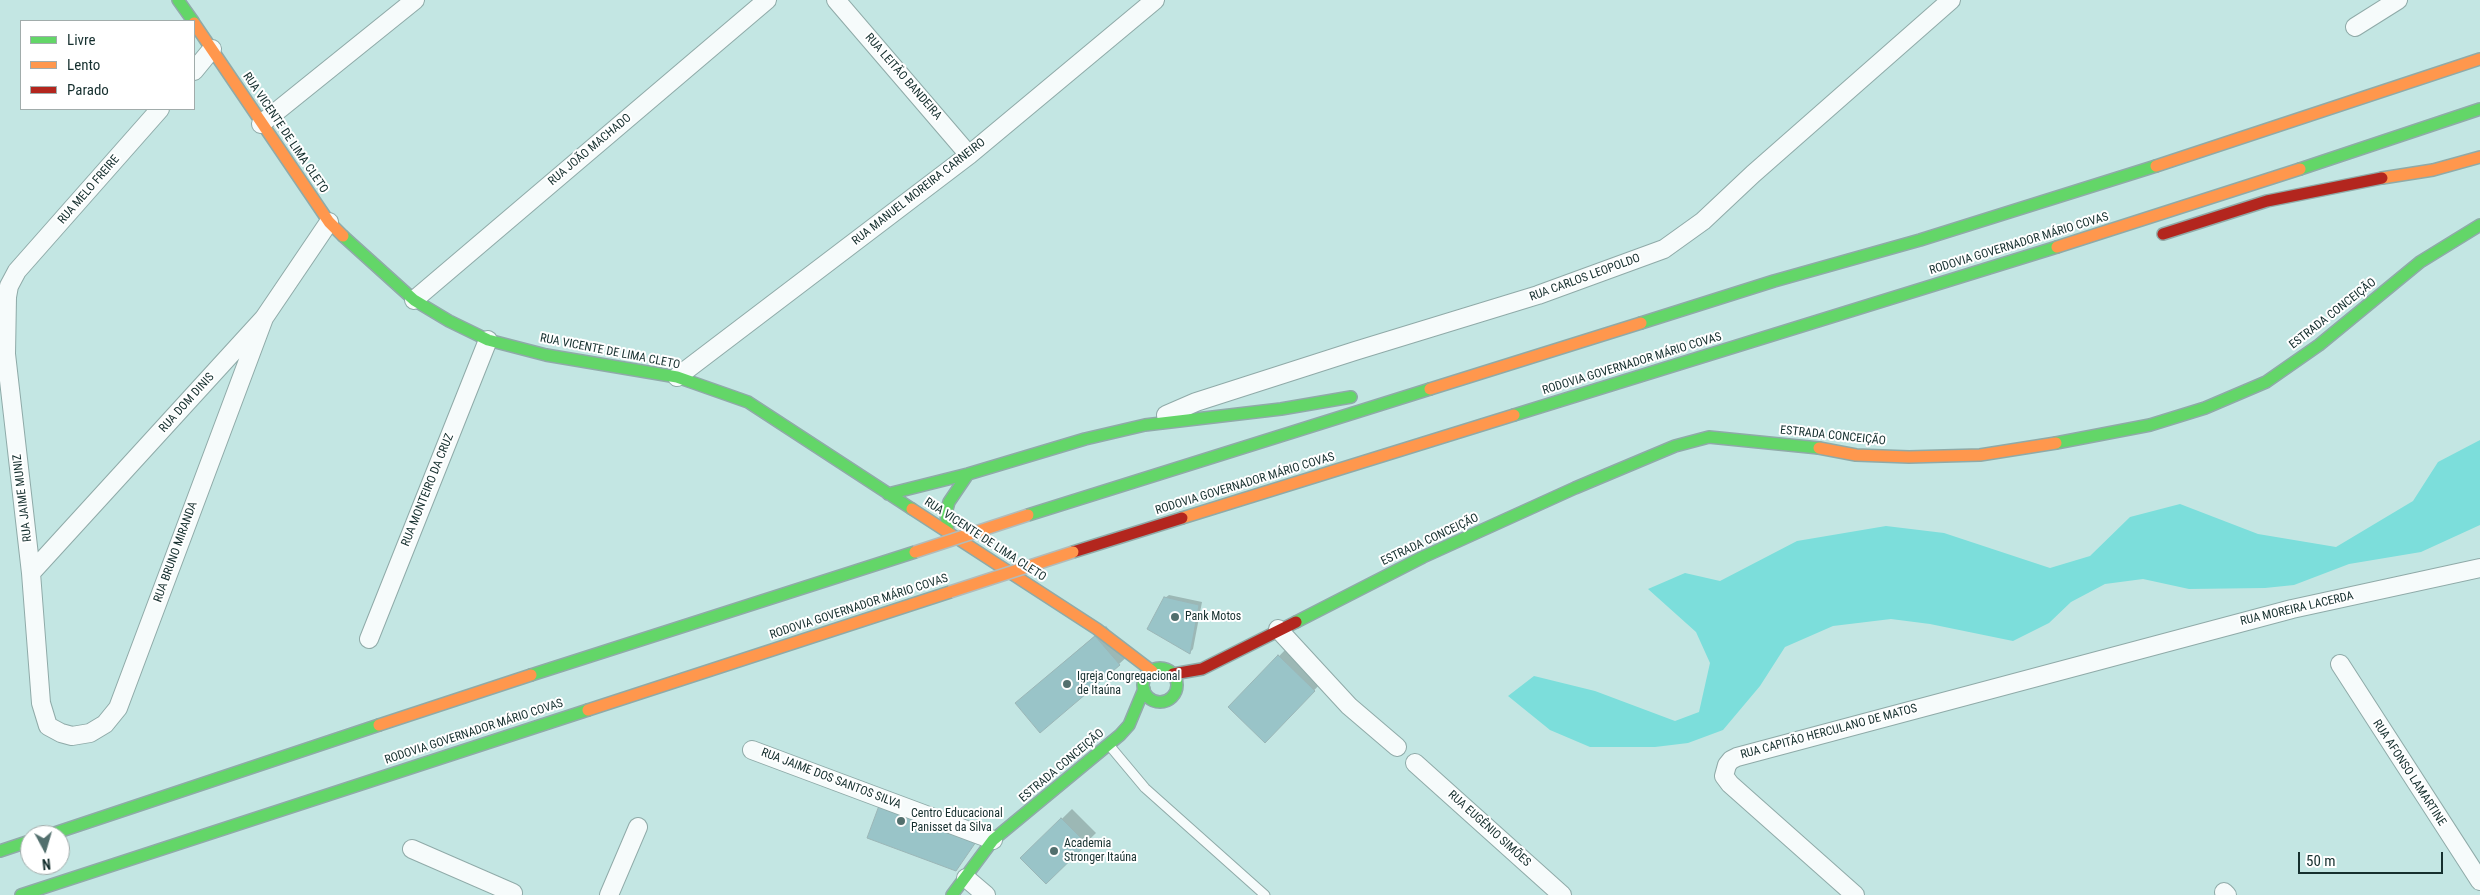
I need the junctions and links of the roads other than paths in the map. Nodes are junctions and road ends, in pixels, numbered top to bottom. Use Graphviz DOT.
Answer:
graph roads {
  1 [pos="178,0"];
  2 [pos="416,0"];
  3 [pos="767,0"];
  4 [pos="836,0"];
  5 [pos="1155,0"];
  6 [pos="1951,0"];
  7 [pos="2398,0"];
  8 [pos="192,20"];
  9 [pos="195,25"];
  10 [pos="2355,28"];
  11 [pos="212,50"];
  12 [pos="2480,59"];
  13 [pos="195,70"];
  14 [pos="2480,109"];
  15 [pos="159,110"];
  16 [pos="261,124"];
  17 [pos="969,155"];
  18 [pos="2480,156"];
  19 [pos="329,222"];
  20 [pos="2480,225"];
  21 [pos="2148,238"];
  22 [pos="18,271"];
  23 [pos="2008,274"];
  24 [pos="1904,294"];
  25 [pos="414,300"];
  26 [pos="264,318"];
  27 [pos="488,340"];
  28 [pos="1499,366"];
  29 [pos="676,377"];
  30 [pos="1392,388"];
  31 [pos="1363,394"];
  32 [pos="1146,425"];
  33 [pos="968,474"];
  34 [pos="888,494"];
  35 [pos="948,532"];
  36 [pos="2480,568"];
  37 [pos="31,573"];
  38 [pos="1278,630"];
  39 [pos="369,639"];
  40 [pos="2115,655"];
  41 [pos="2340,664"];
  42 [pos="1202,669"];
  43 [pos="1173,674"];
  44 [pos="1147,679"];
  45 [pos="1176,690"];
  46 [pos="1164,702"];
  47 [pos="1129,725"];
  48 [pos="48,726"];
  49 [pos="1109,745"];
  50 [pos="1397,747"];
  51 [pos="752,750"];
  52 [pos="1415,763"];
  53 [pos="638,827"];
  54 [pos="70,828"];
  55 [pos="993,840"];
  56 [pos="20,844"];
  57 [pos="412,849"];
  58 [pos="0,851"];
  59 [pos="966,878"];
  60 [pos="2480,881"];
  61 [pos="514,894"];
  62 [pos="22,895"];
  63 [pos="609,895"];
  64 [pos="952,895"];
  65 [pos="986,895"];
  66 [pos="1265,895"];
  67 [pos="1562,895"];
  68 [pos="1855,895"];
  1 -- 8 [label="main road, RUA VICENTE DE LIMA CLETO"];
  2 -- 16 [label="street"];
  3 -- 25 [label="street, RUA JOÃO MACHADO"];
  4 -- 17 [label="street, RUA LEITÃO BANDEIRA"];
  5 -- 17 [label="street, RUA MANUEL MOREIRA CARNEIRO"];
  6 -- 32 [label="street, RUA CARLOS LEOPOLDO"];
  7 -- 10 [label="street"];
  9 -- 11 [label="main road, RUA VICENTE DE LIMA CLETO"];
  11 -- 13 [label="street"];
  11 -- 16 [label="main road, RUA VICENTE DE LIMA CLETO"];
  12 -- 28 [label="main road"];
  14 -- 24 [label="main road, RODOVIA GOVERNADOR MÁRIO COVAS"];
  15 -- 22 [label="street, RUA MELO FREIRE"];
  16 -- 19 [label="main road, RUA VICENTE DE LIMA CLETO"];
  17 -- 29 [label="street, RUA MANUEL MOREIRA CARNEIRO"];
  18 -- 21 [label="main road"];
  19 -- 25 [label="main road, RUA VICENTE DE LIMA CLETO"];
  19 -- 26 [label="street, RUA DOM DINIS"];
  20 -- 38 [label="main road, ESTRADA CONCEIÇÃO"];
  22 -- 37 [label="street, RUA JAIME MUNIZ"];
  23 -- 24 [label="main road"];
  24 -- 62 [label="main road, RODOVIA GOVERNADOR MÁRIO COVAS, bridge"];
  25 -- 27 [label="main road, RUA VICENTE DE LIMA CLETO"];
  26 -- 37 [label="street, RUA DOM DINIS"];
  26 -- 48 [label="street, RUA BRUNO MIRANDA"];
  27 -- 29 [label="main road, RUA VICENTE DE LIMA CLETO"];
  27 -- 39 [label="street, RUA MONTEIRO DA CRUZ"];
  28 -- 30 [label="main road"];
  28 -- 54 [label="main road, bridge"];
  29 -- 34 [label="main road, RUA VICENTE DE LIMA CLETO"];
  31 -- 32 [label="main road"];
  32 -- 33 [label="main road"];
  33 -- 34 [label="main road"];
  33 -- 35 [label="main road"];
  34 -- 35 [label="main road, RUA VICENTE DE LIMA CLETO"];
  35 -- 44 [label="main road, RUA VICENTE DE LIMA CLETO"];
  36 -- 40 [label="street, RUA MOREIRA LACERDA"];
  37 -- 48 [label="street, RUA JAIME MUNIZ"];
  38 -- 42 [label="main road, ESTRADA CONCEIÇÃO"];
  38 -- 50 [label="street"];
  40 -- 68 [label="street, RUA CAPITÃO HERCULANO DE MATOS"];
  41 -- 60 [label="street, RUA AFONSO LAMARTINE"];
  42 -- 43 [label="main road, ESTRADA CONCEIÇÃO"];
  42 -- 45 [label="main road, ESTRADA CONCEIÇÃO"];
  43 -- 44 [label="main road"];
  43 -- 45 [label="main road"];
  44 -- 46 [label="main road"];
  44 -- 47 [label="main road, ESTRADA CONCEIÇÃO"];
  45 -- 46 [label="main road"];
  46 -- 47 [label="main road, ESTRADA CONCEIÇÃO"];
  47 -- 49 [label="main road, ESTRADA CONCEIÇÃO"];
  49 -- 55 [label="main road, ESTRADA CONCEIÇÃO"];
  49 -- 66 [label="lane"];
  51 -- 55 [label="street, RUA JAIME DOS SANTOS SILVA"];
  52 -- 67 [label="street, RUA EUGÊNIO SIMÕES"];
  53 -- 63 [label="street"];
  55 -- 59 [label="main road, ESTRADA CONCEIÇÃO"];
  56 -- 58 [label="main road"];
  57 -- 61 [label="street"];
  59 -- 64 [label="main road, ESTRADA CONCEIÇÃO"];
  59 -- 65 [label="street"];
}
